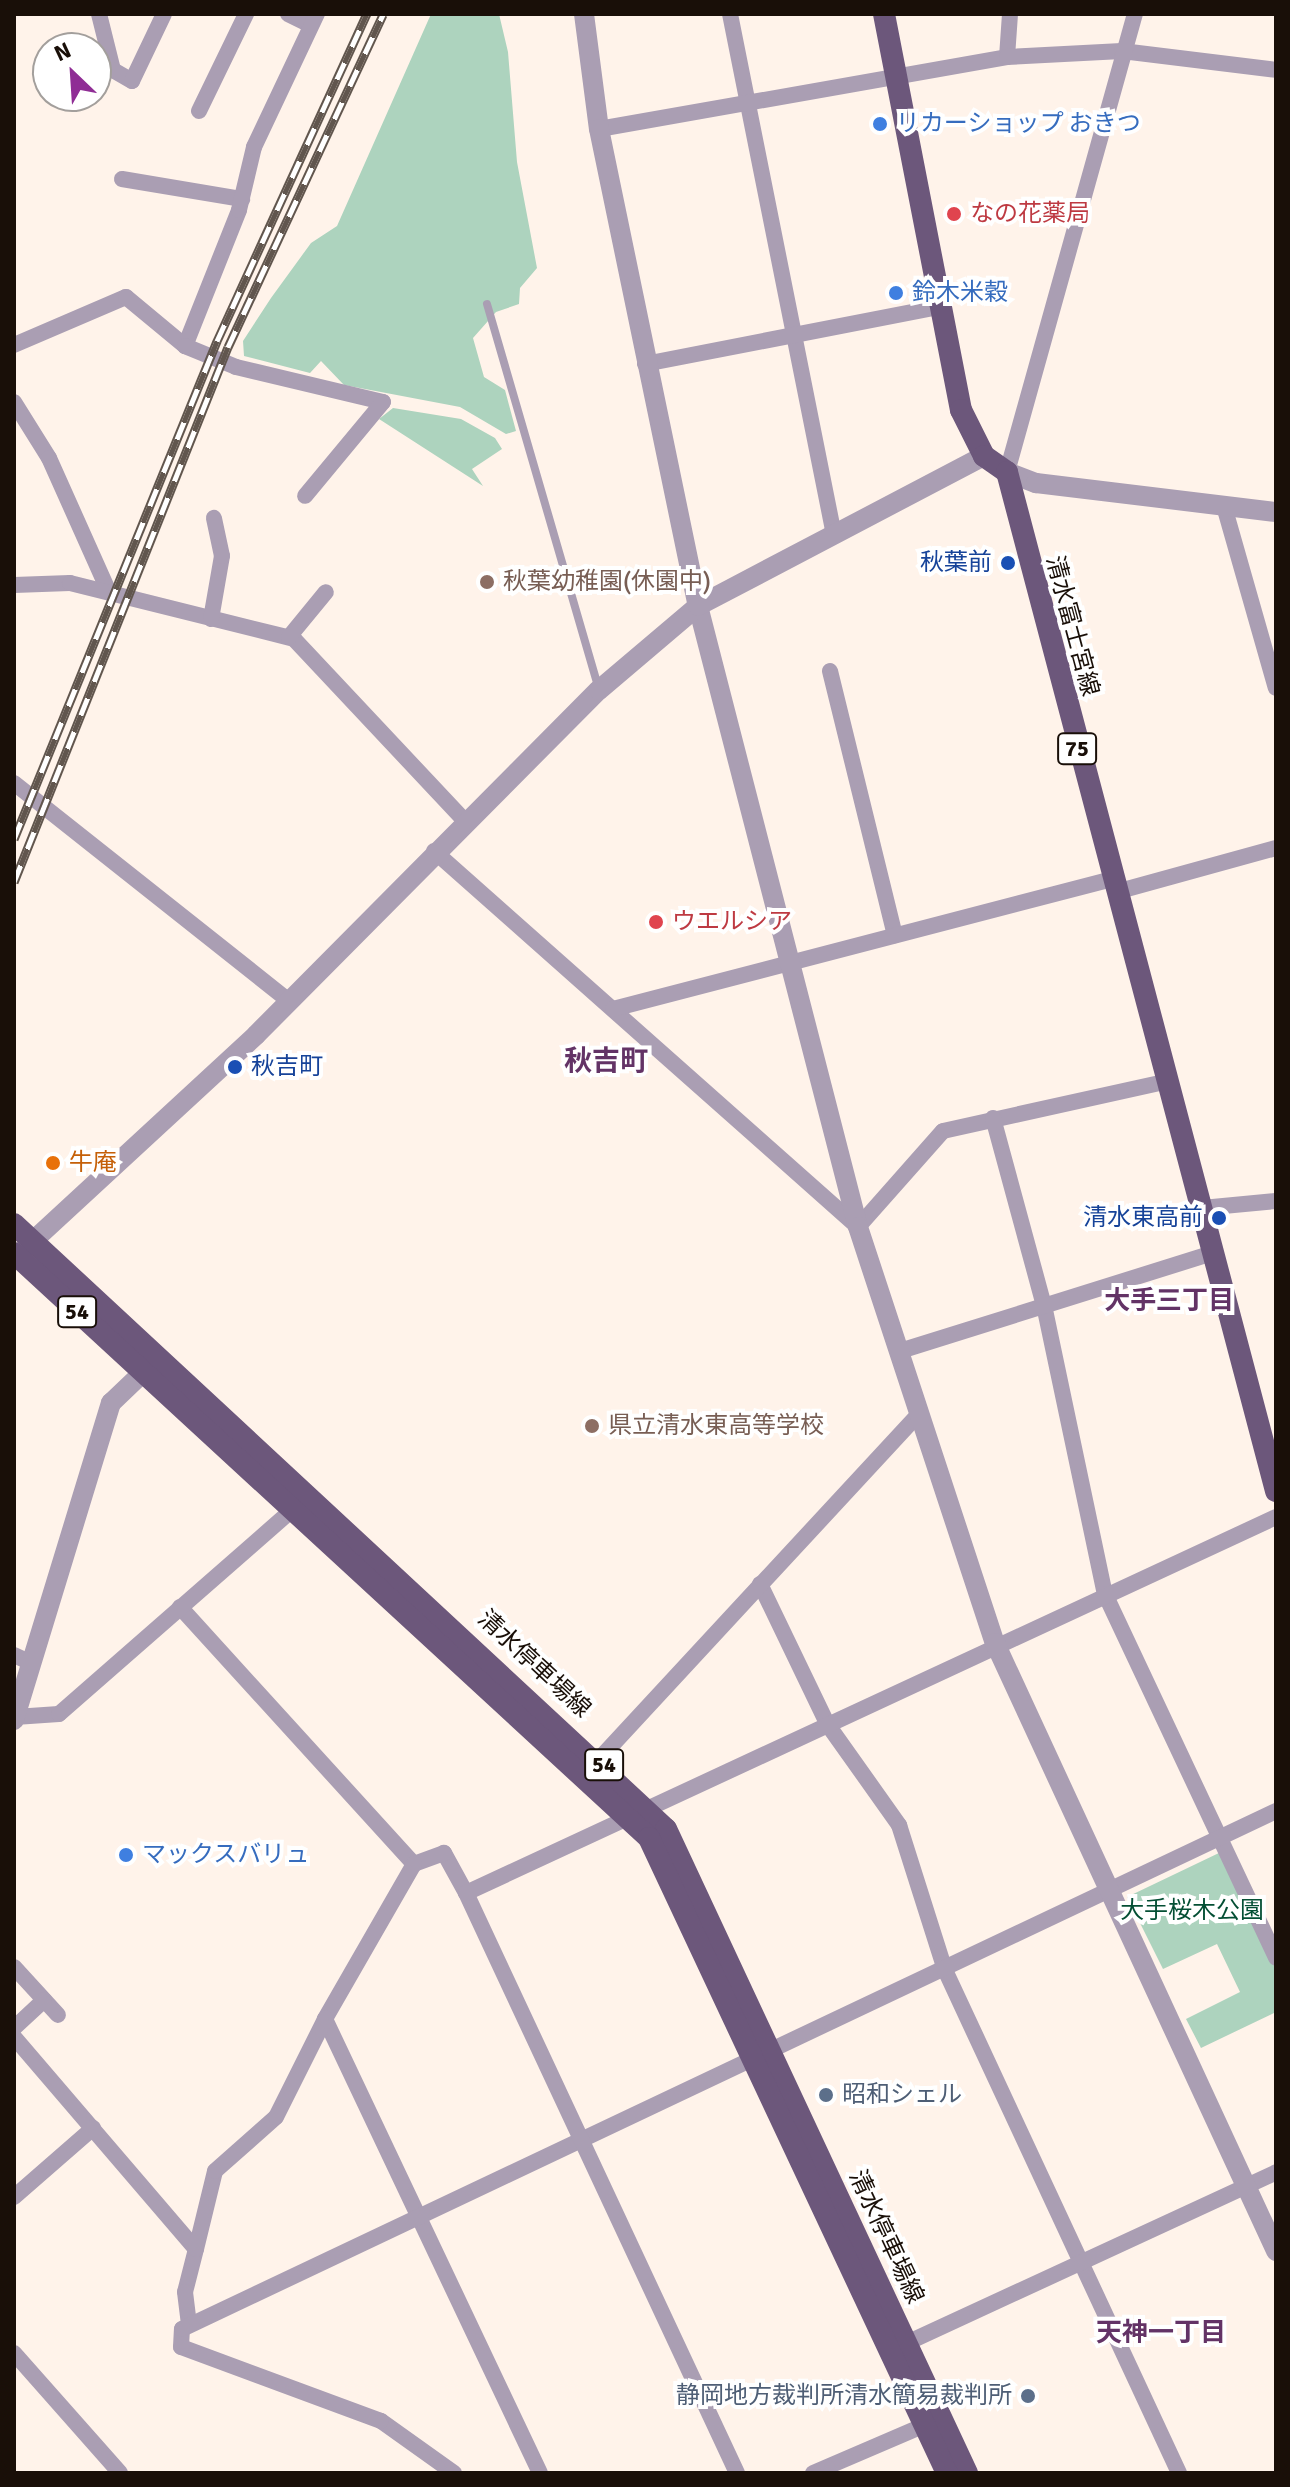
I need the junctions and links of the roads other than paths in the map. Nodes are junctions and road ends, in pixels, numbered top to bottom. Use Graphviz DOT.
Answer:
graph roads {
  1 [pos="99,14"];
  2 [pos="164,14"];
  3 [pos="246,14"];
  4 [pos="288,14"];
  5 [pos="584,14"];
  6 [pos="730,14"];
  7 [pos="884,14"];
  8 [pos="1010,14"];
  9 [pos="1135,14"];
  10 [pos="314,20"];
  11 [pos="1122,51"];
  12 [pos="1007,57"];
  13 [pos="1276,70"];
  14 [pos="895,72"];
  15 [pos="747,102"];
  16 [pos="199,111"];
  17 [pos="599,129"];
  18 [pos="122,179"];
  19 [pos="242,199"];
  20 [pos="487,304"];
  21 [pos="938,307"];
  22 [pos="795,334"];
  23 [pos="14,345"];
  24 [pos="185,346"];
  25 [pos="645,364"];
  26 [pos="14,402"];
  27 [pos="984,456"];
  28 [pos="1007,472"];
  29 [pos="305,496"];
  30 [pos="1224,506"];
  31 [pos="1276,512"];
  32 [pos="214,518"];
  33 [pos="833,530"];
  34 [pos="14,585"];
  35 [pos="109,592"];
  36 [pos="326,592"];
  37 [pos="698,606"];
  38 [pos="211,619"];
  39 [pos="289,637"];
  40 [pos="1273,666"];
  41 [pos="830,671"];
  42 [pos="1276,688"];
  43 [pos="599,690"];
  44 [pos="14,783"];
  45 [pos="465,821"];
  46 [pos="1276,848"];
  47 [pos="434,851"];
  48 [pos="1114,885"];
  49 [pos="895,935"];
  50 [pos="790,963"];
  51 [pos="287,999"];
  52 [pos="613,1009"];
  53 [pos="1168,1081"];
  54 [pos="993,1118"];
  55 [pos="1276,1201"];
  56 [pos="1202,1208"];
  57 [pos="14,1224"];
  58 [pos="858,1227"];
  59 [pos="20,1252"];
  60 [pos="1213,1253"];
  61 [pos="1045,1310"];
  62 [pos="900,1351"];
  63 [pos="149,1365"];
  64 [pos="920,1413"];
  65 [pos="1276,1491"];
  66 [pos="292,1510"];
  67 [pos="1276,1517"];
  68 [pos="760,1584"];
  69 [pos="1105,1594"];
  70 [pos="180,1607"];
  71 [pos="995,1643"];
  72 [pos="22,1659"];
  73 [pos="14,1718"];
  74 [pos="828,1725"];
  75 [pos="592,1767"];
  76 [pos="1276,1811"];
  77 [pos="640,1814"];
  78 [pos="1220,1838"];
  79 [pos="414,1864"];
  80 [pos="1108,1891"];
  81 [pos="466,1893"];
  82 [pos="1276,1958"];
  83 [pos="14,1967"];
  84 [pos="945,1970"];
  85 [pos="44,2000"];
  86 [pos="58,2015"];
  87 [pos="325,2019"];
  88 [pos="14,2028"];
  89 [pos="14,2037"];
  90 [pos="762,2056"];
  91 [pos="93,2128"];
  92 [pos="581,2141"];
  93 [pos="1276,2172"];
  94 [pos="1246,2187"];
  95 [pos="14,2197"];
  96 [pos="421,2216"];
  97 [pos="196,2249"];
  98 [pos="1276,2251"];
  99 [pos="1081,2263"];
  100 [pos="189,2325"];
  101 [pos="898,2347"];
  102 [pos="14,2353"];
  103 [pos="925,2425"];
  104 [pos="117,2472"];
  105 [pos="454,2473"];
  106 [pos="540,2473"];
  107 [pos="737,2473"];
  108 [pos="813,2473"];
  109 [pos="947,2473"];
  110 [pos="967,2473"];
  111 [pos="1179,2473"];
  1 -- 2 [label="street"];
  3 -- 16 [label="street"];
  4 -- 10 [label="street"];
  5 -- 17 [label="street"];
  6 -- 15 [label="street"];
  7 -- 14 [label="main road"];
  8 -- 12 [label="street"];
  9 -- 11 [label="street"];
  10 -- 19 [label="street"];
  11 -- 12 [label="street"];
  11 -- 13 [label="street"];
  11 -- 28 [label="street"];
  12 -- 14 [label="street"];
  14 -- 15 [label="street"];
  14 -- 21 [label="main road"];
  15 -- 17 [label="street"];
  15 -- 22 [label="street"];
  17 -- 25 [label="street"];
  18 -- 19 [label="street"];
  19 -- 24 [label="street"];
  20 -- 43 [label="lane"];
  21 -- 22 [label="street"];
  21 -- 27 [label="main road"];
  22 -- 25 [label="street"];
  22 -- 33 [label="street"];
  23 -- 24 [label="street"];
  24 -- 29 [label="street"];
  25 -- 37 [label="street"];
  26 -- 35 [label="street"];
  27 -- 28 [label="main road"];
  27 -- 33 [label="street"];
  28 -- 30 [label="street"];
  28 -- 48 [label="main road, 清水富士宮線 / 75"];
  30 -- 31 [label="street"];
  30 -- 40 [label="street"];
  32 -- 38 [label="street"];
  33 -- 37 [label="street"];
  34 -- 35 [label="street"];
  35 -- 38 [label="street"];
  36 -- 39 [label="street"];
  37 -- 43 [label="street"];
  37 -- 50 [label="street"];
  38 -- 39 [label="street"];
  39 -- 45 [label="street"];
  40 -- 42 [label="street"];
  41 -- 49 [label="street"];
  43 -- 45 [label="street"];
  44 -- 51 [label="street"];
  45 -- 47 [label="street"];
  46 -- 48 [label="street"];
  47 -- 51 [label="street"];
  47 -- 52 [label="street"];
  48 -- 49 [label="street"];
  48 -- 53 [label="main road, 清水富士宮線 / 75"];
  49 -- 50 [label="street"];
  50 -- 52 [label="street"];
  50 -- 58 [label="street"];
  51 -- 59 [label="street"];
  52 -- 58 [label="street"];
  53 -- 54 [label="street"];
  53 -- 56 [label="main road, 清水富士宮線 / 75"];
  54 -- 58 [label="street"];
  54 -- 61 [label="street"];
  55 -- 56 [label="street"];
  56 -- 60 [label="main road, 清水富士宮線 / 75"];
  57 -- 59 [label="main road, 清水停車場線 / 54"];
  58 -- 62 [label="street"];
  59 -- 63 [label="main road, 清水停車場線 / 54"];
  60 -- 61 [label="street"];
  60 -- 65 [label="main road, 清水富士宮線 / 75"];
  61 -- 62 [label="street"];
  61 -- 69 [label="street"];
  62 -- 64 [label="street"];
  63 -- 66 [label="main road, 清水停車場線 / 54"];
  63 -- 72 [label="street"];
  63 -- 75 [label="main road, 清水停車場線 / 54"];
  64 -- 68 [label="street"];
  64 -- 71 [label="street"];
  66 -- 70 [label="street"];
  66 -- 75 [label="main road, 清水停車場線 / 54"];
  67 -- 69 [label="street"];
  68 -- 74 [label="street"];
  68 -- 75 [label="street"];
  69 -- 71 [label="street"];
  69 -- 78 [label="street"];
  70 -- 73 [label="street"];
  70 -- 79 [label="street"];
  71 -- 74 [label="street"];
  71 -- 80 [label="street"];
  72 -- 73 [label="street"];
  74 -- 77 [label="street"];
  74 -- 84 [label="street"];
  75 -- 77 [label="main road, 清水停車場線 / 54"];
  76 -- 78 [label="street"];
  77 -- 81 [label="street"];
  77 -- 90 [label="main road, 清水停車場線 / 54"];
  78 -- 80 [label="street"];
  78 -- 82 [label="street"];
  79 -- 81 [label="street"];
  79 -- 87 [label="street"];
  80 -- 84 [label="street"];
  80 -- 94 [label="street"];
  81 -- 92 [label="street"];
  83 -- 85 [label="street"];
  84 -- 90 [label="street"];
  84 -- 99 [label="street"];
  85 -- 86 [label="street"];
  85 -- 88 [label="street"];
  87 -- 96 [label="street"];
  87 -- 97 [label="street"];
  89 -- 91 [label="street"];
  90 -- 92 [label="street"];
  90 -- 101 [label="main road, 清水停車場線 / 54"];
  91 -- 95 [label="street"];
  91 -- 97 [label="street"];
  92 -- 96 [label="street"];
  92 -- 107 [label="street"];
  93 -- 94 [label="street"];
  94 -- 98 [label="street"];
  94 -- 99 [label="street"];
  96 -- 100 [label="street"];
  96 -- 106 [label="street"];
  97 -- 100 [label="street"];
  99 -- 101 [label="street"];
  99 -- 111 [label="street"];
  100 -- 105 [label="street"];
  101 -- 103 [label="main road, 清水停車場線 / 54"];
  101 -- 110 [label="main road, 清水停車場線 / 54"];
  102 -- 104 [label="street"];
  103 -- 108 [label="street"];
  103 -- 109 [label="main road, 清水停車場線 / 54"];
}
